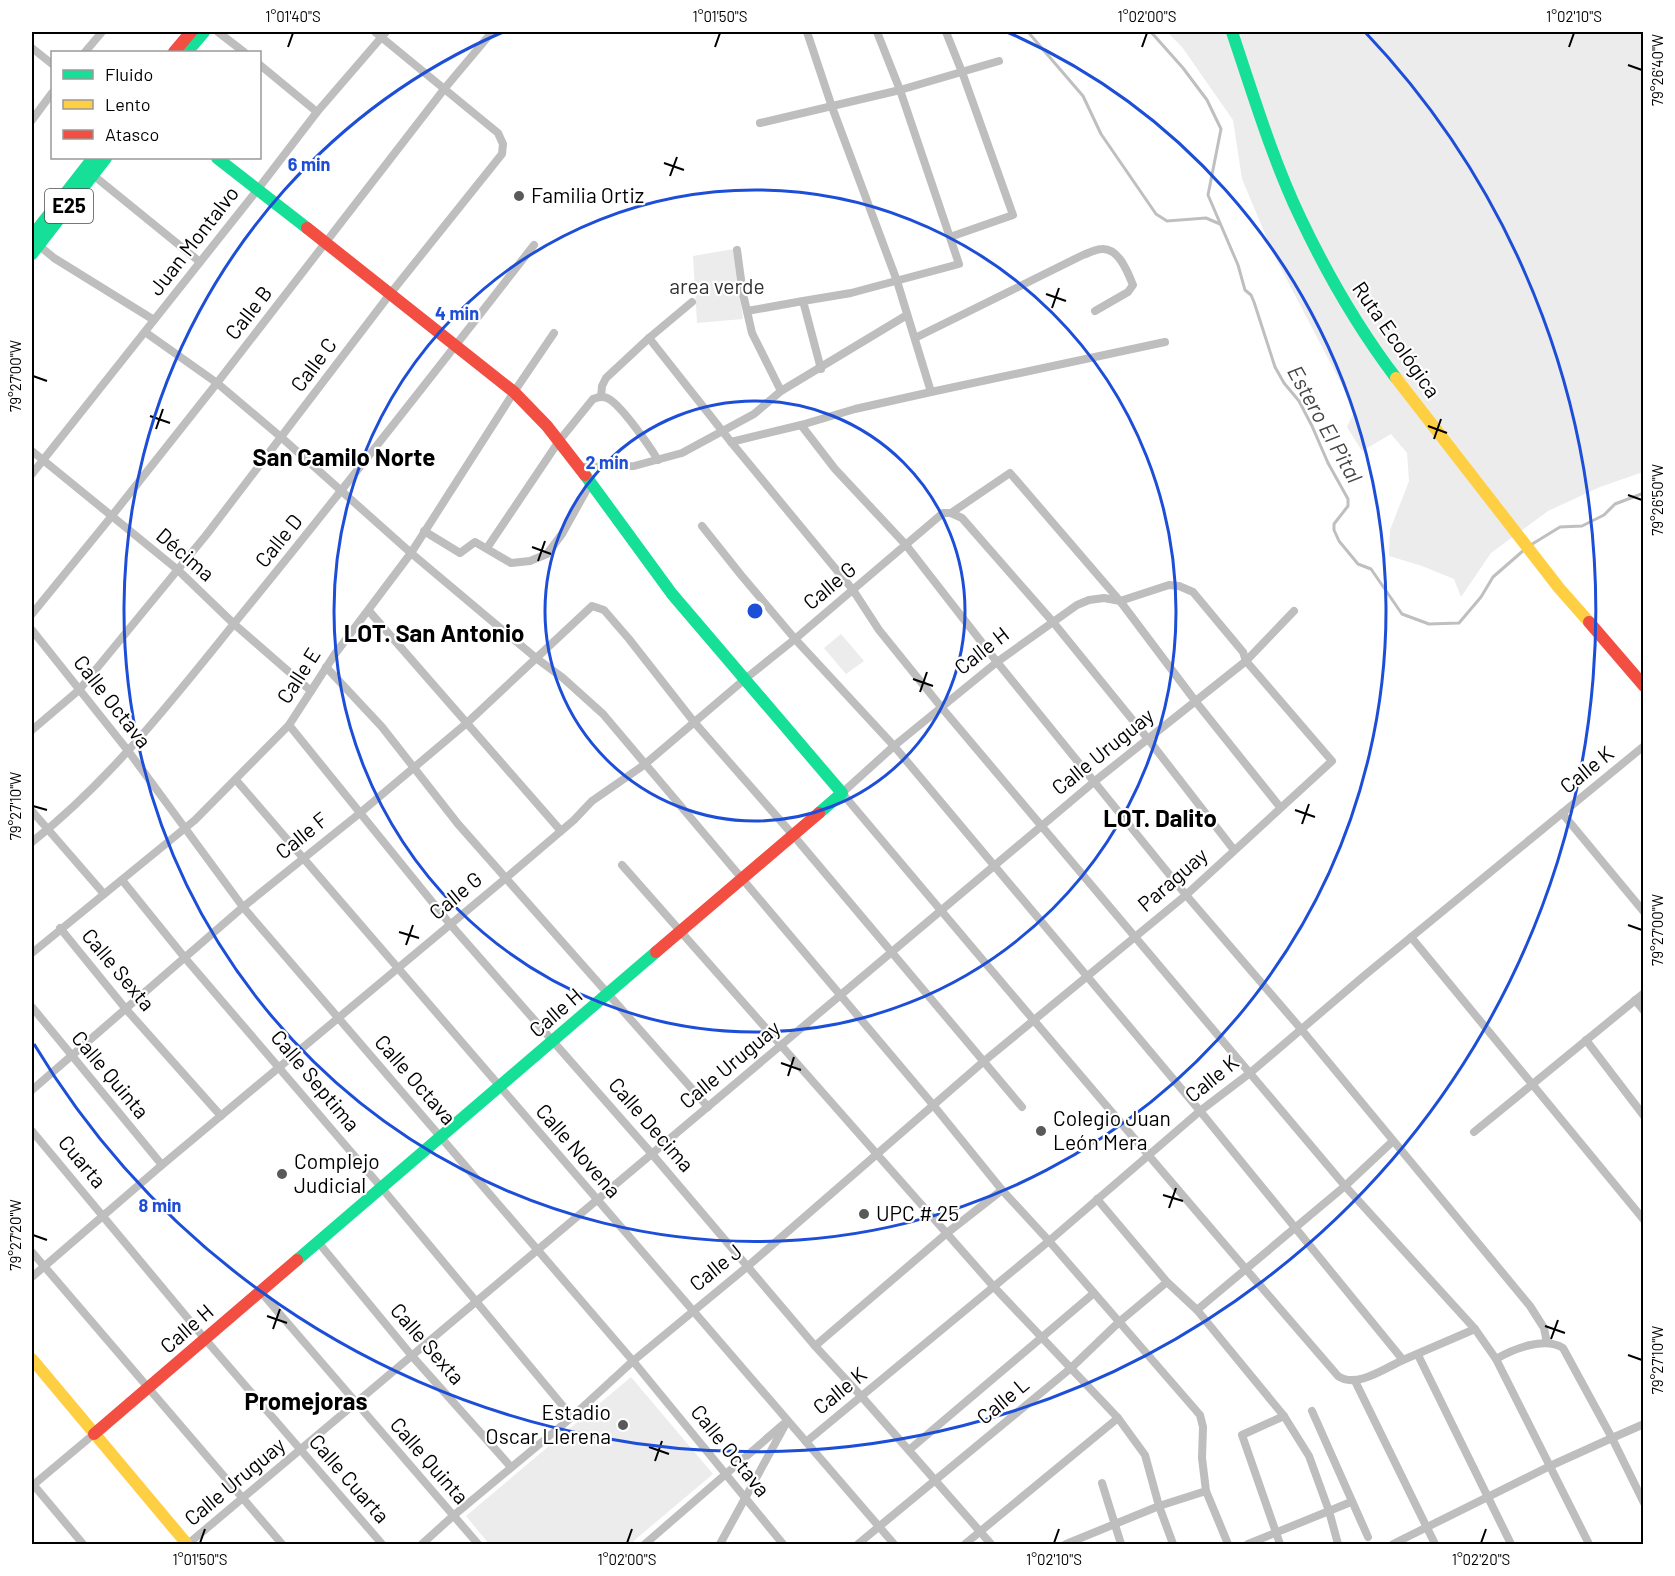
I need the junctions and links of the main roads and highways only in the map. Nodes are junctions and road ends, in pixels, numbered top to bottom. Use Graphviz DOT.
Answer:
graph roads {
  1 [pos="191,32"];
  2 [pos="204,32"];
  3 [pos="1232,32"];
  4 [pos="175,51"];
  5 [pos="188,51"];
  6 [pos="92,159"];
  7 [pos="105,159"];
  8 [pos="218,159"];
  9 [pos="33,243"];
  10 [pos="1644,686"];
  11 [pos="32,1359"];
  12 [pos="94,1434"];
  13 [pos="188,1545"];
  1 -- 4 [label="main road"];
  2 -- 5 [label="main road"];
  3 -- 10 [label="main road, Ruta Ecológica"];
  6 -- 9 [label="main road, E25"];
  7 -- 9 [label="main road, E25"];
  8 -- 12 [label="main road, Calle H"];
  11 -- 12 [label="main road"];
  12 -- 13 [label="main road"];
}
